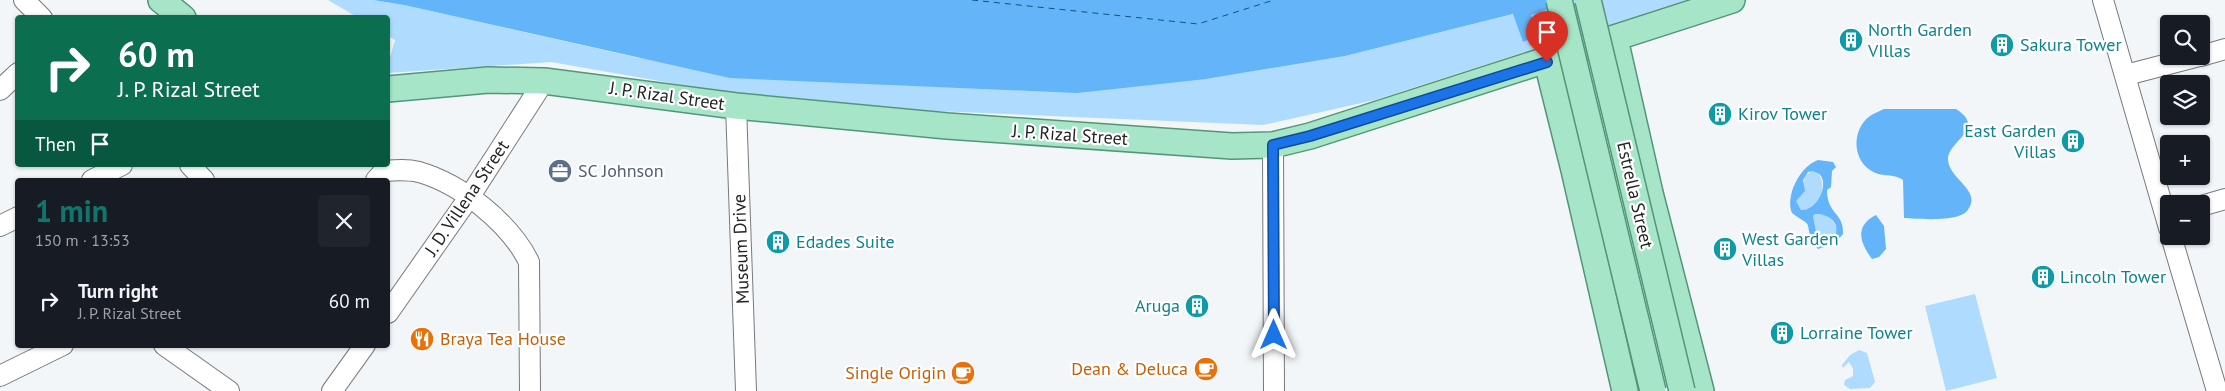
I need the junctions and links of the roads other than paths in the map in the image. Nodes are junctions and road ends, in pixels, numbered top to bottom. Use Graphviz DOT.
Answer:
graph roads {
  1 [pos="24,0"];
  2 [pos="161,0"];
  3 [pos="1559,0"];
  4 [pos="1588,0"];
  5 [pos="1732,0"];
  6 [pos="2103,0"];
  7 [pos="39,15"];
  8 [pos="179,15"];
  9 [pos="1615,39"];
  10 [pos="2225,50"];
  11 [pos="2210,54"];
  12 [pos="1547,62"];
  13 [pos="2165,65"];
  14 [pos="2126,75"];
  15 [pos="15,76"];
  16 [pos="544,81"];
  17 [pos="390,89"];
  18 [pos="0,90"];
  19 [pos="736,106"];
  20 [pos="1273,145"];
  21 [pos="118,167"];
  22 [pos="192,167"];
  23 [pos="96,178"];
  24 [pos="202,178"];
  25 [pos="378,178"];
  26 [pos="1650,194"];
  27 [pos="2161,195"];
  28 [pos="470,196"];
  29 [pos="2225,199"];
  30 [pos="2210,203"];
  31 [pos="15,218"];
  32 [pos="1587,225"];
  33 [pos="0,226"];
  34 [pos="2174,245"];
  35 [pos="390,310"];
  36 [pos="57,348"];
  37 [pos="168,348"];
  38 [pos="359,348"];
  39 [pos="0,376"];
  40 [pos="0,386"];
  41 [pos="7,391"];
  42 [pos="229,391"];
  43 [pos="332,391"];
  44 [pos="530,391"];
  45 [pos="746,391"];
  46 [pos="1274,391"];
  47 [pos="1625,391"];
  48 [pos="1653,391"];
  49 [pos="1682,391"];
  50 [pos="1701,391"];
  51 [pos="2216,391"];
  1 -- 7 [label="street"];
  2 -- 8 [label="main road"];
  3 -- 48 [label="main road, Estrella Street, bridge"];
  4 -- 49 [label="main road, Estrella Street, bridge"];
  5 -- 9 [label="main road, J. P. Rizal Street"];
  6 -- 14 [label="street"];
  9 -- 12 [label="main road, J. P. Rizal Street"];
  9 -- 26 [label="main road, Estrella Street"];
  10 -- 11 [label="street"];
  12 -- 20 [label="main road, J. P. Rizal Street"];
  12 -- 32 [label="main road"];
  13 -- 14 [label="street"];
  14 -- 27 [label="street"];
  15 -- 18 [label="street"];
  16 -- 17 [label="main road, J. P. Rizal Street"];
  16 -- 19 [label="main road, J. P. Rizal Street"];
  16 -- 28 [label="street, J. D. Villena Street"];
  19 -- 20 [label="main road, J. P. Rizal Street"];
  19 -- 45 [label="street, Museum Drive"];
  20 -- 46 [label="street"];
  21 -- 23 [label="street"];
  22 -- 24 [label="street"];
  25 -- 28 [label="street"];
  26 -- 32 [label="main road"];
  26 -- 50 [label="main road, Estrella Street"];
  28 -- 35 [label="street, J. D. Villena Street"];
  28 -- 44 [label="street"];
  29 -- 30 [label="street"];
  31 -- 33 [label="street"];
  32 -- 47 [label="main road"];
  34 -- 51 [label="street"];
  36 -- 39 [label="street"];
  37 -- 42 [label="street"];
  38 -- 43 [label="street"];
  40 -- 41 [label="street"];
}
